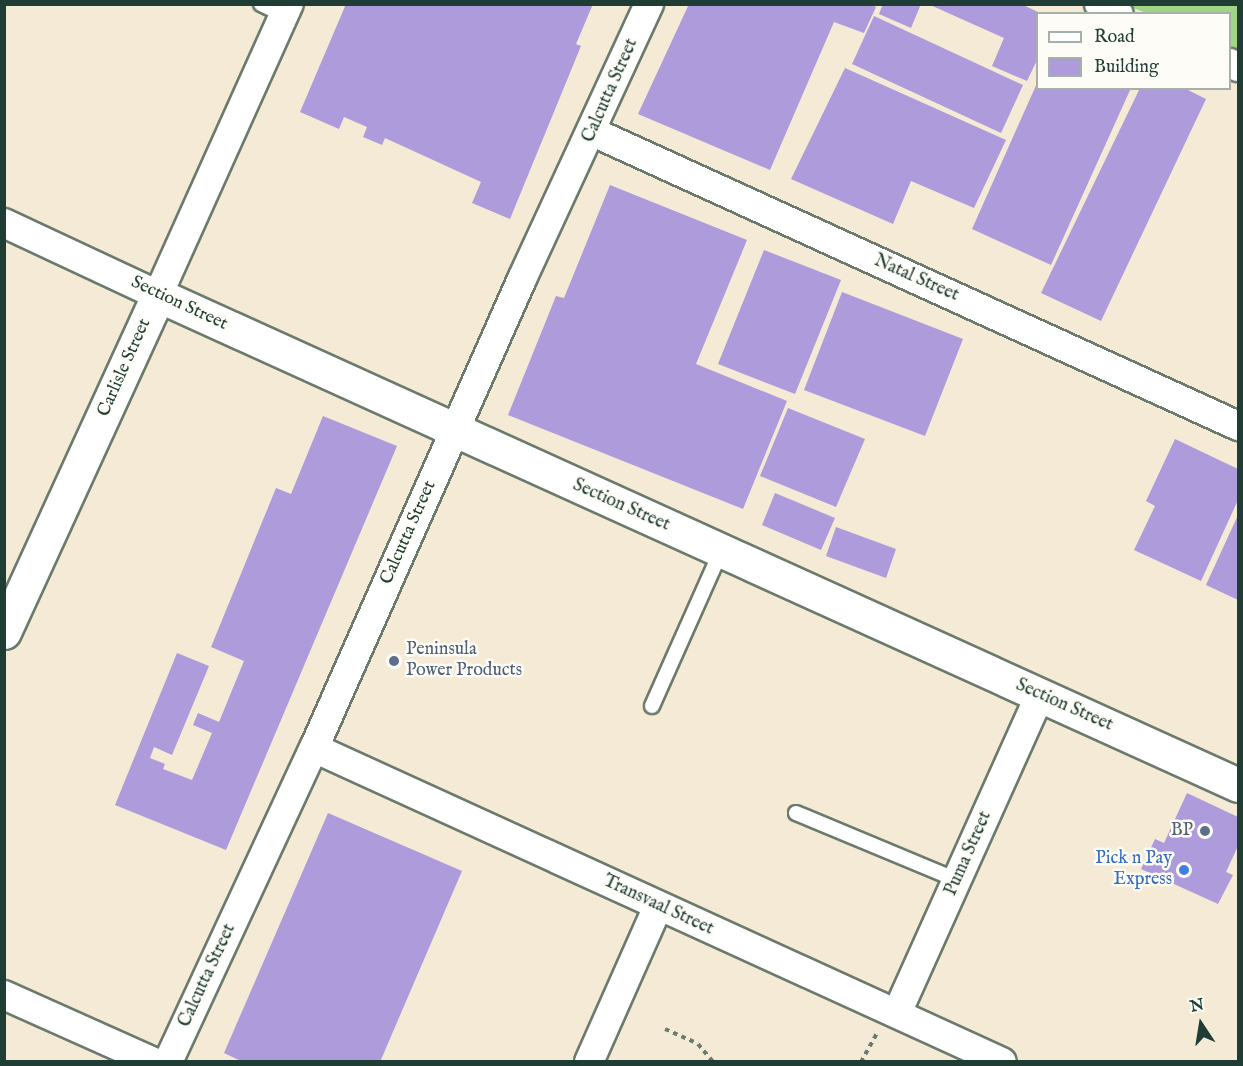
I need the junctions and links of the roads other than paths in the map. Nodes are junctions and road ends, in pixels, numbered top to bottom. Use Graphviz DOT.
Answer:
graph roads {
  1 [pos="649,4"];
  2 [pos="1099,4"];
  3 [pos="278,8"];
  4 [pos="1115,12"];
  5 [pos="592,132"];
  6 [pos="4,223"];
  7 [pos="158,295"];
  8 [pos="1239,426"];
  9 [pos="455,432"];
  10 [pos="721,551"];
  11 [pos="4,632"];
  12 [pos="1040,695"];
  13 [pos="652,706"];
  14 [pos="314,748"];
  15 [pos="1239,785"];
  16 [pos="796,813"];
  17 [pos="957,880"];
  18 [pos="658,906"];
  19 [pos="4,995"];
  20 [pos="897,1013"];
  21 [pos="154,1062"];
  22 [pos="168,1062"];
  23 [pos="589,1062"];
  24 [pos="1002,1062"];
  1 -- 5 [label="street, Calcutta Street"];
  2 -- 4 [label="street"];
  3 -- 7 [label="street, Carlisle Street"];
  5 -- 8 [label="street, Natal Street"];
  5 -- 9 [label="street, Calcutta Street"];
  6 -- 7 [label="street, Section Street"];
  7 -- 9 [label="street, Section Street"];
  7 -- 11 [label="street, Carlisle Street"];
  9 -- 10 [label="street, Section Street"];
  9 -- 14 [label="street, Calcutta Street"];
  10 -- 12 [label="street, Section Street"];
  10 -- 13 [label="lane"];
  12 -- 15 [label="street, Section Street"];
  12 -- 17 [label="street, Puma Street"];
  14 -- 18 [label="street, Transvaal Street"];
  14 -- 22 [label="street, Calcutta Street"];
  16 -- 17 [label="lane"];
  17 -- 20 [label="street, Puma Street"];
  18 -- 20 [label="street, Transvaal Street"];
  18 -- 23 [label="street"];
  19 -- 21 [label="street"];
  20 -- 24 [label="street, Transvaal Street"];
}
